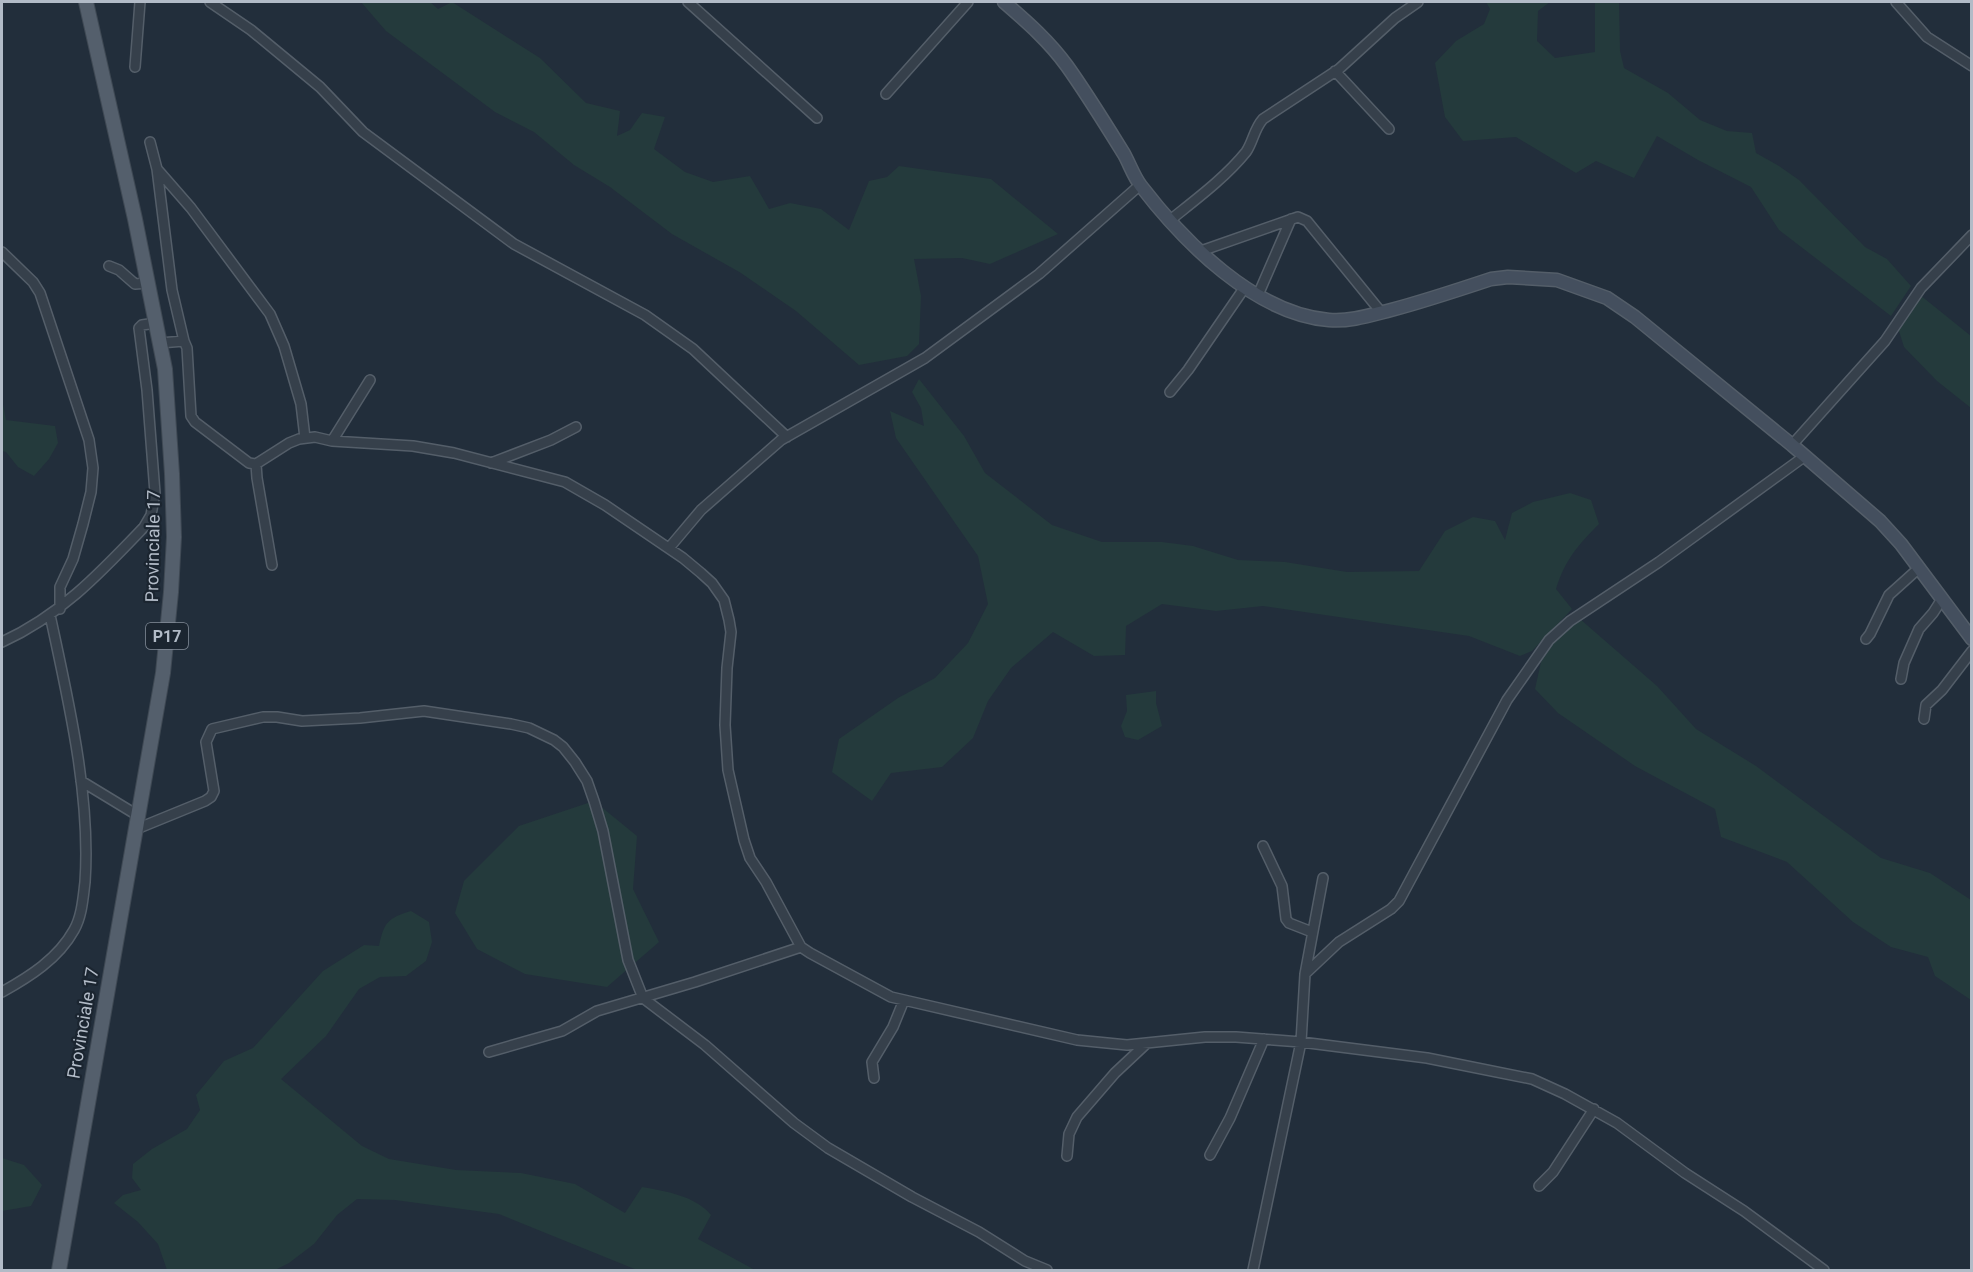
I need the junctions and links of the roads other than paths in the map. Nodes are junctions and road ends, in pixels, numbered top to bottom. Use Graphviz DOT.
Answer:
graph roads {
  1 [pos="86,2"];
  2 [pos="140,2"];
  3 [pos="210,2"];
  4 [pos="688,2"];
  5 [pos="968,2"];
  6 [pos="1004,2"];
  7 [pos="1419,2"];
  8 [pos="1896,2"];
  9 [pos="1971,66"];
  10 [pos="135,67"];
  11 [pos="1335,71"];
  12 [pos="886,94"];
  13 [pos="817,118"];
  14 [pos="1389,129"];
  15 [pos="150,142"];
  16 [pos="158,169"];
  17 [pos="1140,185"];
  18 [pos="1291,219"];
  19 [pos="1169,221"];
  20 [pos="1971,235"];
  21 [pos="1201,251"];
  22 [pos="2,252"];
  23 [pos="109,266"];
  24 [pos="148,283"];
  25 [pos="1245,287"];
  26 [pos="1258,295"];
  27 [pos="1381,312"];
  28 [pos="156,323"];
  29 [pos="184,341"];
  30 [pos="160,343"];
  31 [pos="370,380"];
  32 [pos="1170,392"];
  33 [pos="168,422"];
  34 [pos="576,427"];
  35 [pos="149,428"];
  36 [pos="787,437"];
  37 [pos="305,438"];
  38 [pos="332,441"];
  39 [pos="1792,445"];
  40 [pos="1805,456"];
  41 [pos="256,464"];
  42 [pos="491,464"];
  43 [pos="669,548"];
  44 [pos="272,565"];
  45 [pos="1919,568"];
  46 [pos="1942,599"];
  47 [pos="60,609"];
  48 [pos="50,615"];
  49 [pos="1866,639"];
  50 [pos="1971,639"];
  51 [pos="2,642"];
  52 [pos="1971,651"];
  53 [pos="1901,679"];
  54 [pos="1924,718"];
  55 [pos="81,781"];
  56 [pos="137,815"];
  57 [pos="134,830"];
  58 [pos="1263,846"];
  59 [pos="1323,878"];
  60 [pos="1312,932"];
  61 [pos="801,946"];
  62 [pos="1305,974"];
  63 [pos="2,992"];
  64 [pos="643,998"];
  65 [pos="904,1000"];
  66 [pos="1264,1039"];
  67 [pos="1301,1042"];
  68 [pos="1147,1043"];
  69 [pos="489,1052"];
  70 [pos="874,1078"];
  71 [pos="1594,1109"];
  72 [pos="1210,1155"];
  73 [pos="1067,1156"];
  74 [pos="1539,1186"];
  75 [pos="59,1270"];
  76 [pos="1047,1270"];
  77 [pos="1252,1270"];
  78 [pos="1824,1270"];
  1 -- 24 [label="main road, Provinciale 17 / P17"];
  2 -- 10 [label="street"];
  3 -- 36 [label="street"];
  4 -- 13 [label="street"];
  5 -- 12 [label="street"];
  6 -- 17 [label="street"];
  7 -- 11 [label="street"];
  8 -- 9 [label="street"];
  11 -- 14 [label="street"];
  11 -- 19 [label="street"];
  15 -- 16 [label="street"];
  16 -- 29 [label="street"];
  16 -- 37 [label="street"];
  17 -- 19 [label="street"];
  17 -- 36 [label="street"];
  18 -- 21 [label="street"];
  18 -- 26 [label="street"];
  18 -- 27 [label="street"];
  19 -- 21 [label="street"];
  20 -- 39 [label="street"];
  21 -- 25 [label="street"];
  22 -- 47 [label="street"];
  23 -- 24 [label="street"];
  24 -- 28 [label="main road, Provinciale 17 / P17"];
  25 -- 26 [label="street"];
  25 -- 32 [label="street"];
  26 -- 27 [label="street"];
  27 -- 39 [label="street"];
  28 -- 30 [label="main road, Provinciale 17 / P17"];
  28 -- 35 [label="street"];
  29 -- 30 [label="street"];
  29 -- 41 [label="street"];
  30 -- 33 [label="main road, Provinciale 17 / P17"];
  31 -- 38 [label="street"];
  33 -- 35 [label="street"];
  33 -- 56 [label="main road, Provinciale 17 / P17"];
  34 -- 42 [label="street"];
  35 -- 47 [label="street"];
  36 -- 43 [label="street"];
  37 -- 38 [label="street"];
  37 -- 41 [label="street"];
  38 -- 42 [label="street"];
  39 -- 40 [label="street"];
  40 -- 45 [label="street"];
  40 -- 62 [label="street"];
  41 -- 44 [label="street"];
  42 -- 43 [label="street"];
  43 -- 61 [label="street"];
  45 -- 46 [label="street"];
  45 -- 49 [label="street"];
  46 -- 50 [label="street"];
  46 -- 53 [label="street"];
  47 -- 48 [label="street"];
  48 -- 51 [label="street"];
  48 -- 55 [label="street"];
  52 -- 54 [label="street"];
  55 -- 56 [label="street"];
  55 -- 63 [label="street"];
  56 -- 57 [label="main road, Provinciale 17 / P17"];
  57 -- 64 [label="street"];
  57 -- 75 [label="main road, Provinciale 17 / P17"];
  58 -- 60 [label="street"];
  59 -- 60 [label="street"];
  60 -- 62 [label="street"];
  61 -- 64 [label="street"];
  61 -- 65 [label="street"];
  62 -- 67 [label="street"];
  64 -- 69 [label="street"];
  64 -- 76 [label="street"];
  65 -- 68 [label="street"];
  65 -- 70 [label="street"];
  66 -- 67 [label="street"];
  66 -- 68 [label="street"];
  66 -- 72 [label="street"];
  67 -- 71 [label="street"];
  67 -- 77 [label="street"];
  68 -- 73 [label="street"];
  71 -- 74 [label="street"];
  71 -- 78 [label="street"];
}
